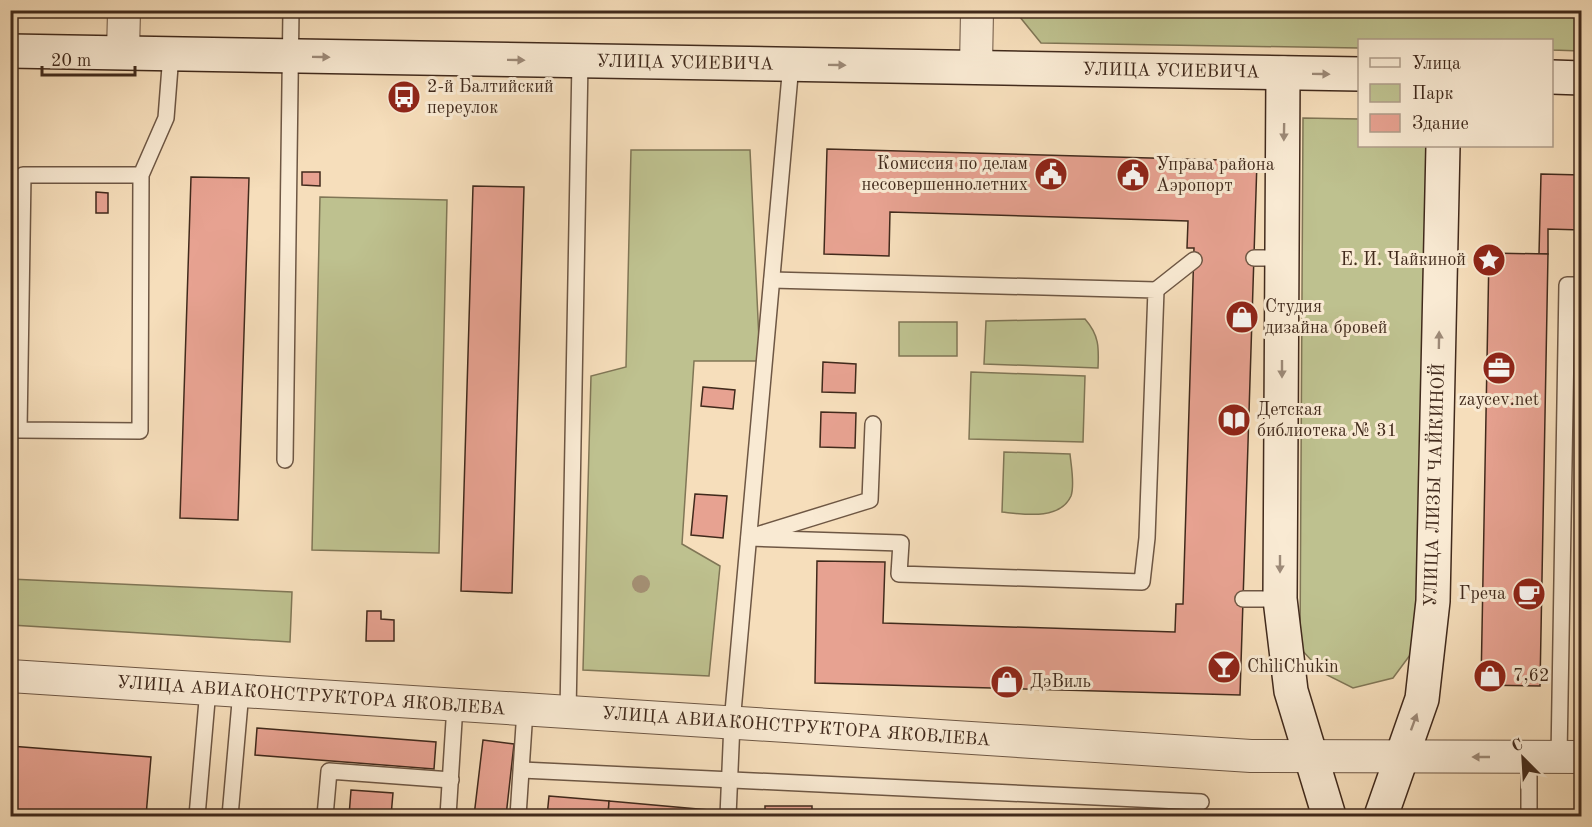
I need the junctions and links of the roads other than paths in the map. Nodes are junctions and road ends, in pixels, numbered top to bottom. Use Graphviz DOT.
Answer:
graph roads {
  1 [pos="124,10"];
  2 [pos="291,10"];
  3 [pos="977,10"];
  4 [pos="10,51"];
  5 [pos="123,53"];
  6 [pos="171,54"];
  7 [pos="289,56"];
  8 [pos="579,61"];
  9 [pos="791,64"];
  10 [pos="976,68"];
  11 [pos="1283,73"];
  12 [pos="1358,74"];
  13 [pos="1553,77"];
  14 [pos="1581,78"];
  15 [pos="1443,147"];
  16 [pos="141,176"];
  17 [pos="1194,260"];
  18 [pos="772,280"];
  19 [pos="1581,285"];
  20 [pos="1156,290"];
  21 [pos="873,424"];
  22 [pos="285,460"];
  23 [pos="748,538"];
  24 [pos="1243,599"];
  25 [pos="1280,599"];
  26 [pos="10,676"];
  27 [pos="207,689"];
  28 [pos="241,691"];
  29 [pos="455,705"];
  30 [pos="525,710"];
  31 [pos="568,713"];
  32 [pos="732,723"];
  33 [pos="1309,757"];
  34 [pos="1401,757"];
  35 [pos="1557,757"];
  36 [pos="522,770"];
  37 [pos="730,779"];
  38 [pos="451,780"];
  39 [pos="1201,802"];
  40 [pos="197,816"];
  41 [pos="230,816"];
  42 [pos="325,816"];
  43 [pos="448,816"];
  44 [pos="518,816"];
  45 [pos="728,816"];
  46 [pos="1329,816"];
  47 [pos="1381,816"];
  48 [pos="1529,816"];
  1 -- 5 [label="street"];
  2 -- 7 [label="lane"];
  3 -- 10 [label="street"];
  4 -- 5 [label="street, УЛИЦА УСИЕВИЧА"];
  5 -- 6 [label="street, УЛИЦА УСИЕВИЧА"];
  6 -- 7 [label="street, УЛИЦА УСИЕВИЧА"];
  6 -- 16 [label="lane"];
  7 -- 8 [label="street, УЛИЦА УСИЕВИЧА, one-way"];
  7 -- 22 [label="lane"];
  8 -- 9 [label="street, УЛИЦА УСИЕВИЧА"];
  8 -- 31 [label="lane"];
  9 -- 10 [label="street, УЛИЦА УСИЕВИЧА, one-way"];
  9 -- 18 [label="lane"];
  10 -- 11 [label="street, УЛИЦА УСИЕВИЧА"];
  11 -- 12 [label="street, УЛИЦА УСИЕВИЧА, one-way"];
  11 -- 25 [label="street, one-way"];
  13 -- 14 [label="street"];
  34 -- 15 [label="street, УЛИЦА ЛИЗЫ ЧАЙКИНОЙ, one-way"];
  16 -- 16 [label="lane"];
  17 -- 20 [label="lane"];
  18 -- 20 [label="lane"];
  18 -- 23 [label="lane"];
  19 -- 35 [label="lane"];
  20 -- 23 [label="lane"];
  21 -- 23 [label="lane"];
  23 -- 32 [label="lane"];
  24 -- 25 [label="lane"];
  25 -- 33 [label="street"];
  26 -- 27 [label="street, УЛИЦА АВИАКОНСТРУКТОРА ЯКОВЛЕВА"];
  27 -- 28 [label="street, УЛИЦА АВИАКОНСТРУКТОРА ЯКОВЛЕВА"];
  27 -- 40 [label="lane"];
  28 -- 29 [label="street, УЛИЦА АВИАКОНСТРУКТОРА ЯКОВЛЕВА"];
  28 -- 41 [label="lane"];
  29 -- 30 [label="street, УЛИЦА АВИАКОНСТРУКТОРА ЯКОВЛЕВА"];
  29 -- 38 [label="lane"];
  30 -- 31 [label="street, УЛИЦА АВИАКОНСТРУКТОРА ЯКОВЛЕВА"];
  30 -- 36 [label="lane"];
  31 -- 32 [label="street, УЛИЦА АВИАКОНСТРУКТОРА ЯКОВЛЕВА"];
  32 -- 33 [label="street, УЛИЦА АВИАКОНСТРУКТОРА ЯКОВЛЕВА"];
  32 -- 37 [label="lane"];
  33 -- 34 [label="street, УЛИЦА АВИАКОНСТРУКТОРА ЯКОВЛЕВА"];
  33 -- 46 [label="street"];
  35 -- 34 [label="street, УЛИЦА АВИАКОНСТРУКТОРА ЯКОВЛЕВА, one-way"];
  34 -- 47 [label="street, УЛИЦА ЛИЗЫ ЧАЙКИНОЙ"];
  35 -- 48 [label="lane"];
  36 -- 37 [label="lane"];
  36 -- 44 [label="lane"];
  37 -- 39 [label="lane"];
  37 -- 45 [label="lane"];
  38 -- 42 [label="lane"];
  38 -- 43 [label="lane"];
}
